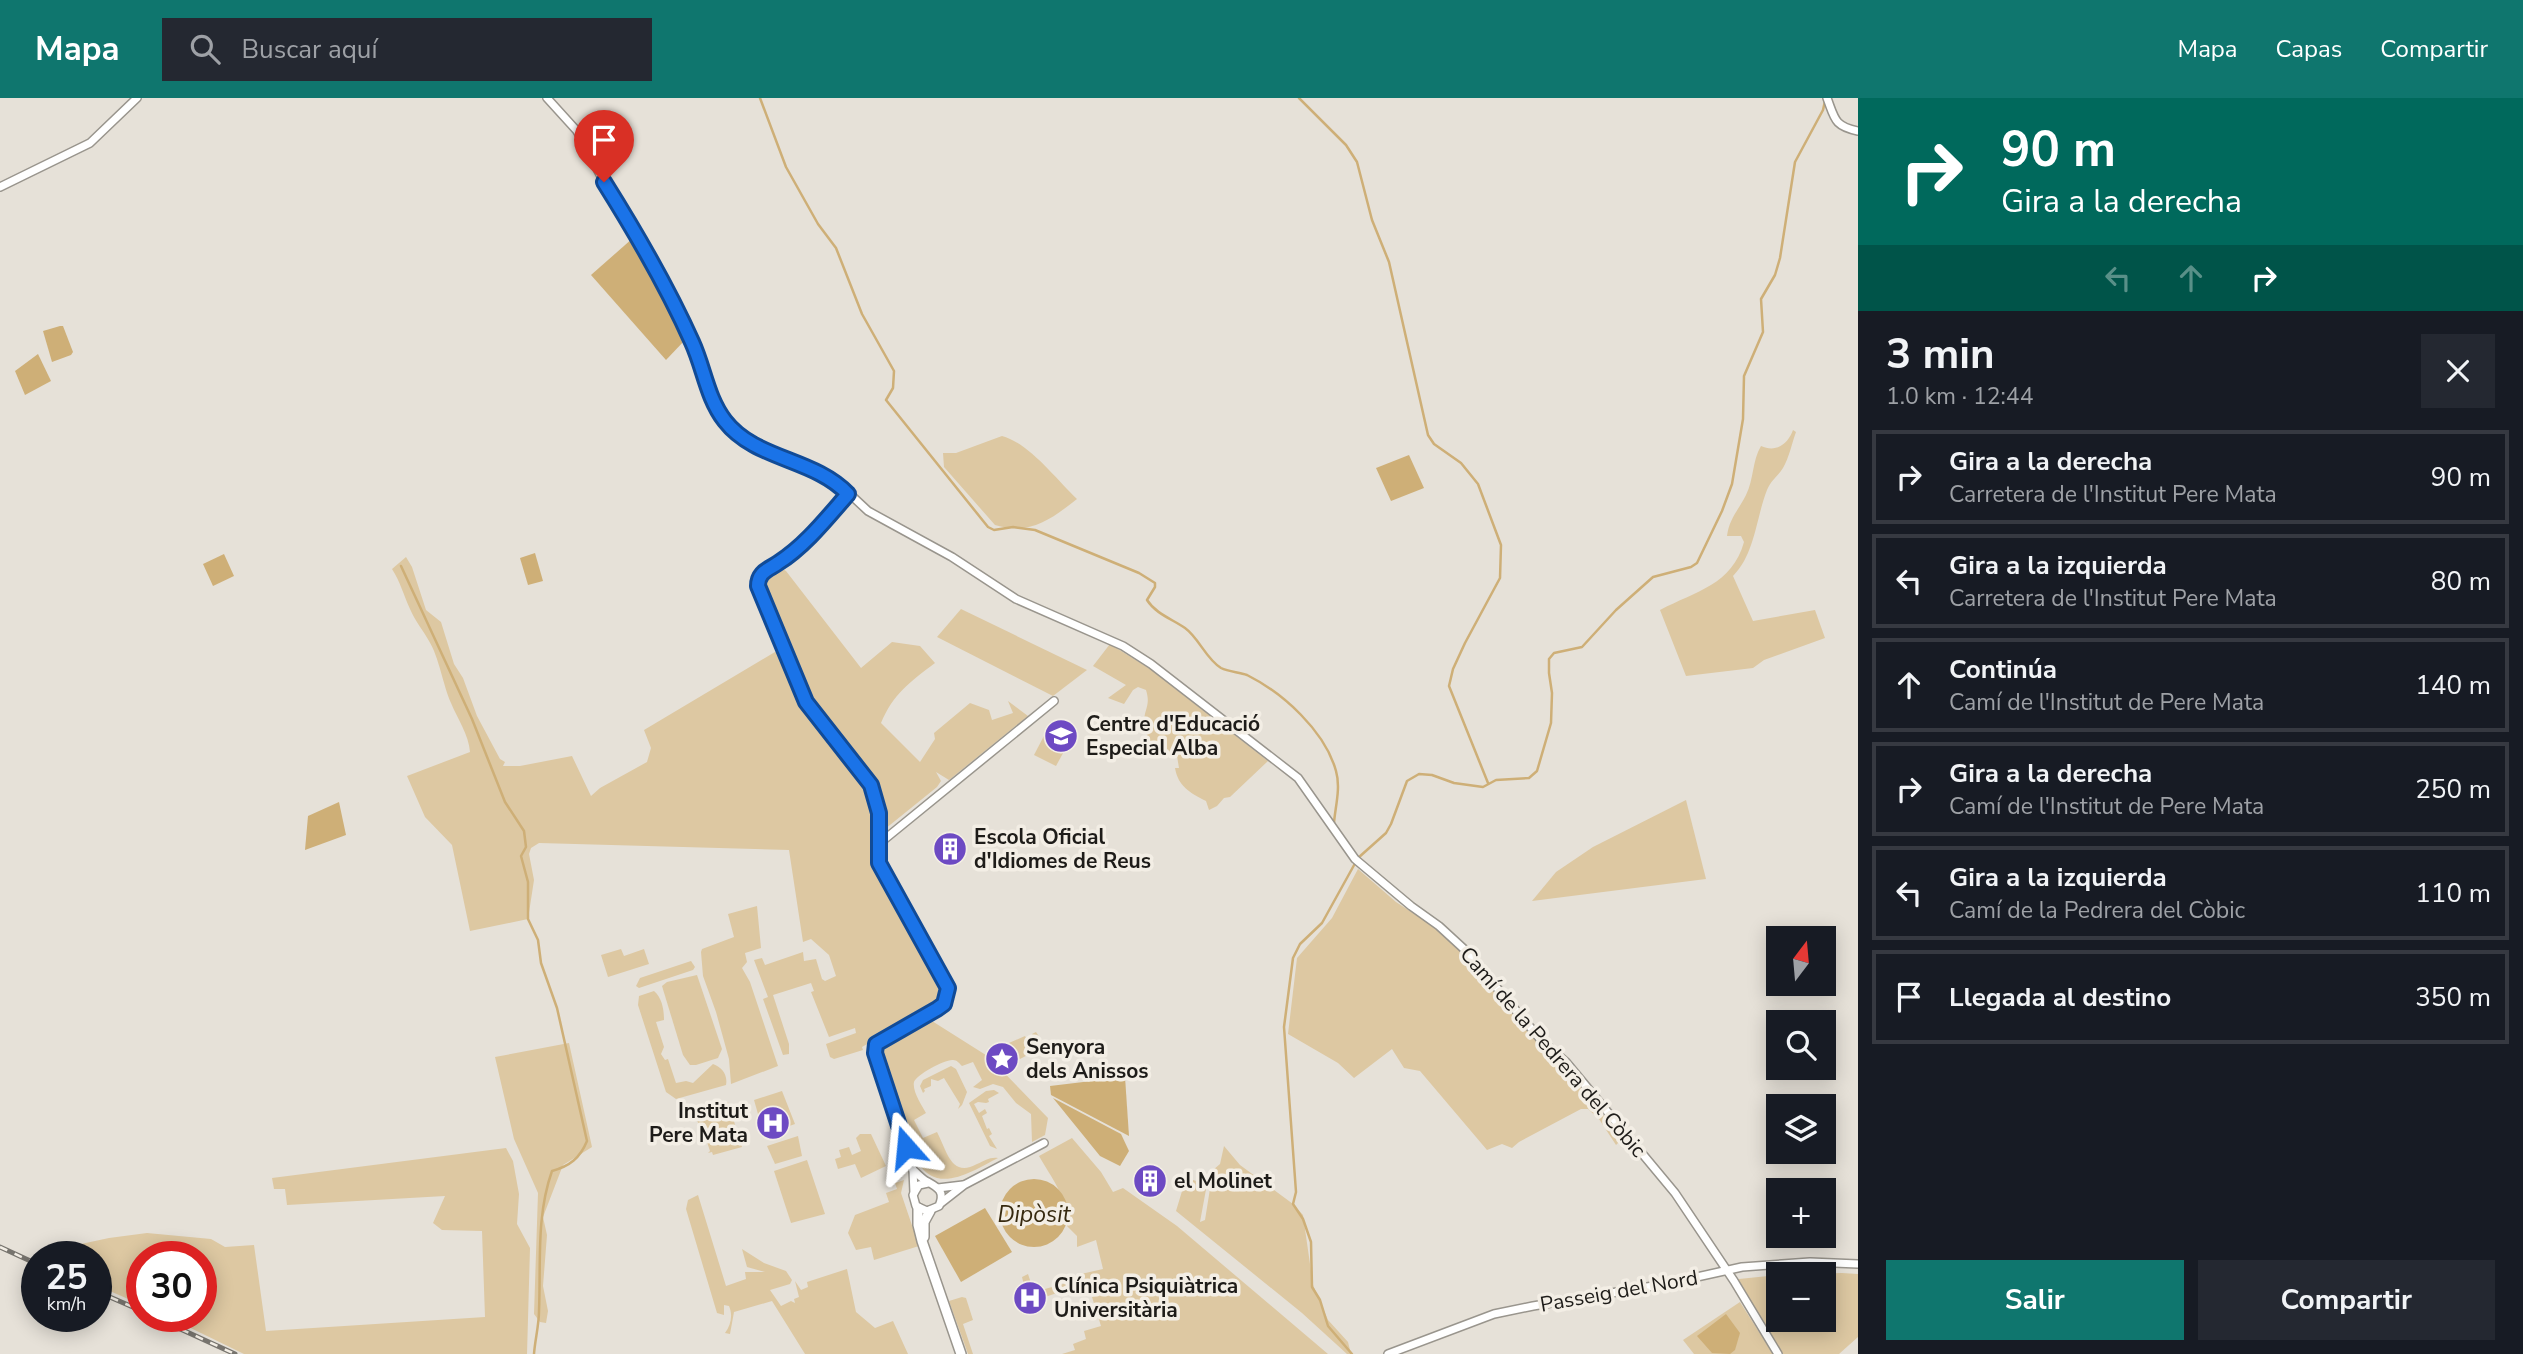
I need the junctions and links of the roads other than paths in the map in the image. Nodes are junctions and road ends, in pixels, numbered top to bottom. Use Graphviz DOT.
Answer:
graph roads {
  1 [pos="137,98"];
  2 [pos="547,98"];
  3 [pos="1828,99"];
  4 [pos="1858,131"];
  5 [pos="0,187"];
  6 [pos="848,494"];
  7 [pos="1054,702"];
  8 [pos="880,843"];
  9 [pos="1044,1143"];
  10 [pos="913,1170"];
  11 [pos="928,1182"];
  12 [pos="964,1185"];
  13 [pos="939,1188"];
  14 [pos="914,1193"];
  15 [pos="941,1203"];
  16 [pos="918,1208"];
  17 [pos="930,1211"];
  18 [pos="924,1245"];
  19 [pos="1858,1264"];
  20 [pos="1727,1270"];
  21 [pos="961,1354"];
  22 [pos="1388,1354"];
  23 [pos="1778,1354"];
  1 -- 5 [label="street"];
  2 -- 6 [label="street, Camí de la Pedrera del Còbic"];
  3 -- 4 [label="street"];
  6 -- 8 [label="street"];
  6 -- 20 [label="street, Camí de la Pedrera del Còbic"];
  7 -- 8 [label="street"];
  8 -- 10 [label="street"];
  9 -- 12 [label="street"];
  10 -- 11 [label="street"];
  10 -- 14 [label="street"];
  11 -- 13 [label="street"];
  11 -- 14 [label="street"];
  12 -- 13 [label="street"];
  12 -- 15 [label="street"];
  13 -- 15 [label="street"];
  14 -- 16 [label="street"];
  15 -- 17 [label="street"];
  16 -- 17 [label="street"];
  16 -- 18 [label="street"];
  17 -- 18 [label="street"];
  18 -- 21 [label="street"];
  19 -- 20 [label="street, Passeig del Nord"];
  20 -- 22 [label="street, Passeig del Nord"];
  20 -- 23 [label="street, Camí de la Pedrera del Còbic"];
}
